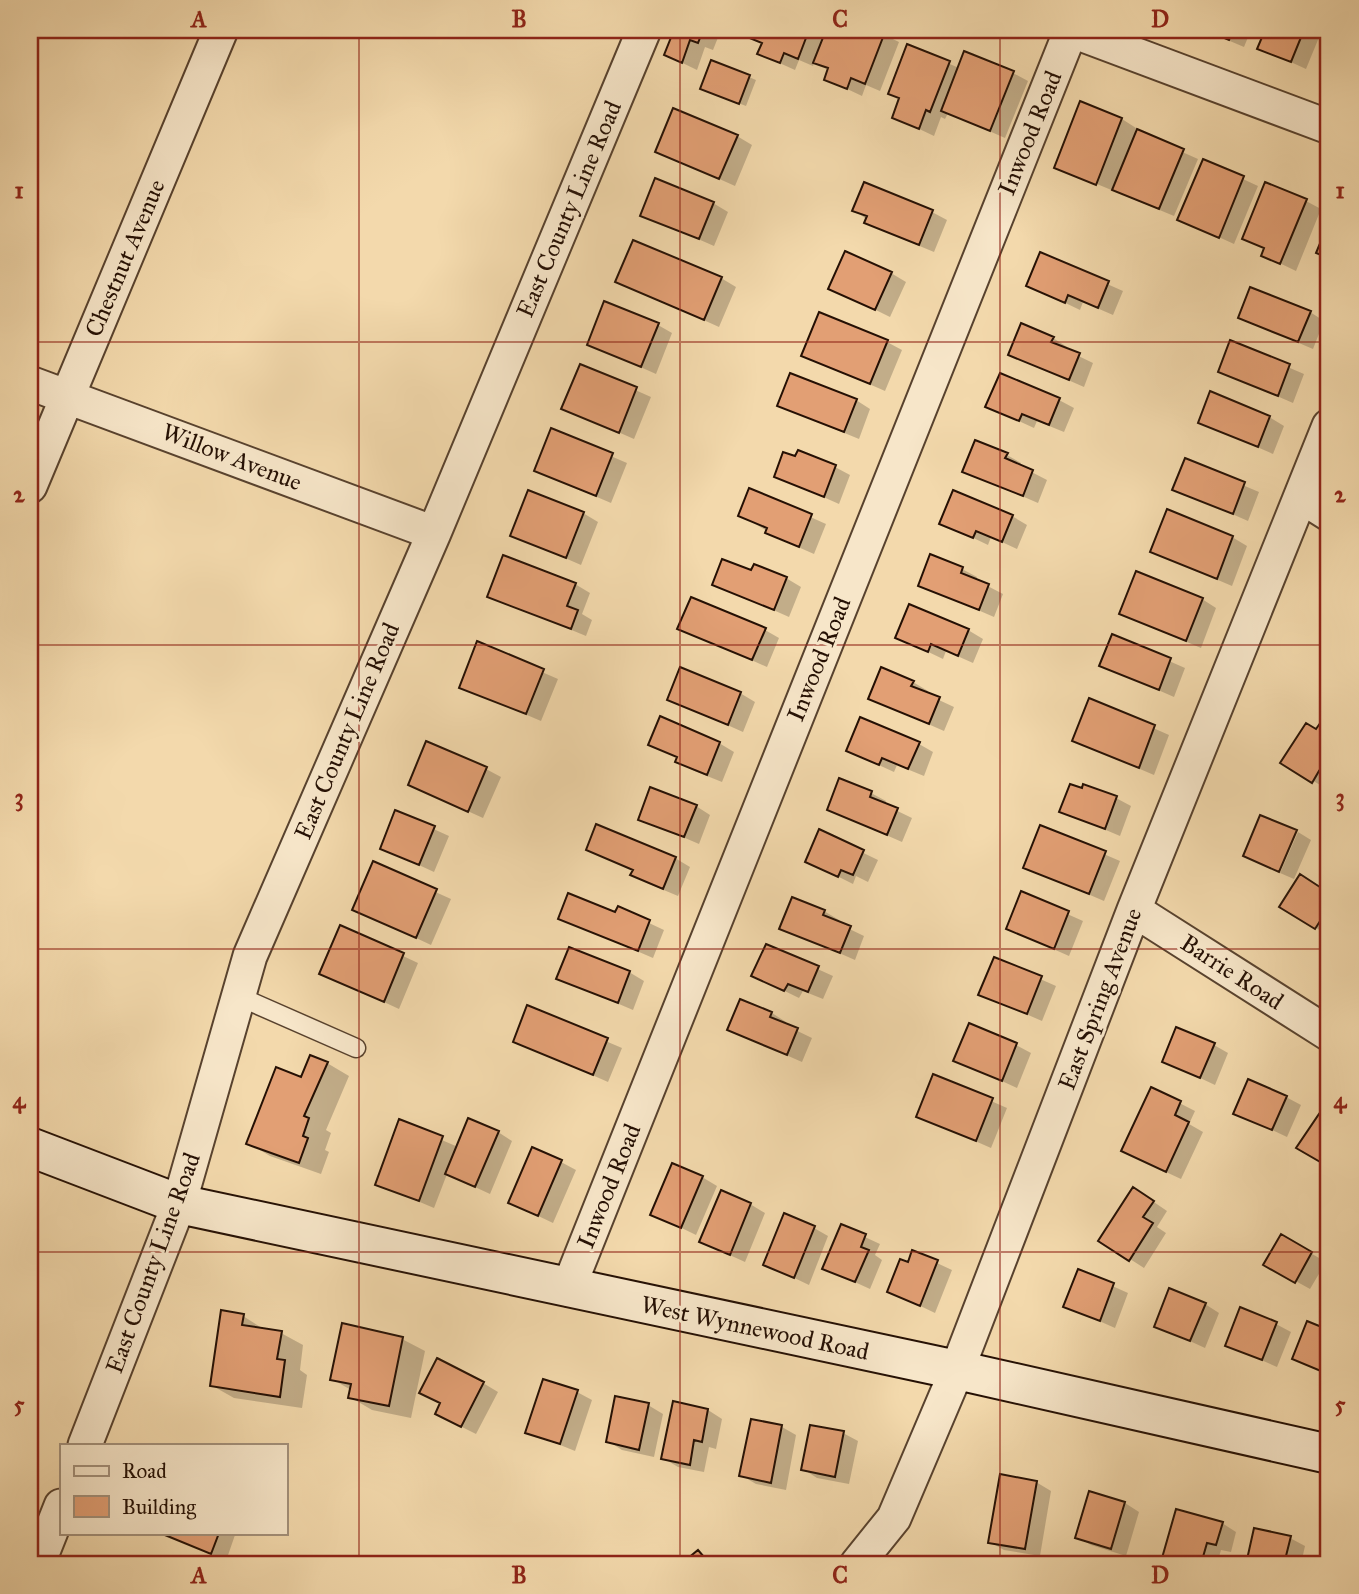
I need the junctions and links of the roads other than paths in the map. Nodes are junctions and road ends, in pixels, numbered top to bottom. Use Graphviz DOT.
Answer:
graph roads {
  1 [pos="221,30"];
  2 [pos="644,30"];
  3 [pos="1071,30"];
  4 [pos="1329,127"];
  5 [pos="30,383"];
  6 [pos="67,395"];
  7 [pos="1329,426"];
  8 [pos="30,486"];
  9 [pos="1315,506"];
  10 [pos="433,533"];
  11 [pos="1134,910"];
  12 [pos="240,997"];
  13 [pos="1329,1034"];
  14 [pos="356,1048"];
  15 [pos="30,1147"];
  16 [pos="179,1204"];
  17 [pos="568,1289"];
  18 [pos="957,1370"];
  19 [pos="85,1444"];
  20 [pos="1329,1454"];
  21 [pos="60,1509"];
  22 [pos="38,1564"];
  23 [pos="857,1564"];
  1 -- 6 [label="street, Chestnut Avenue"];
  2 -- 10 [label="street, East County Line Road"];
  3 -- 4 [label="street"];
  3 -- 17 [label="street, Inwood Road"];
  5 -- 6 [label="street, Willow Avenue"];
  6 -- 8 [label="street, Chestnut Avenue"];
  6 -- 10 [label="street, Willow Avenue"];
  7 -- 9 [label="street, East Spring Avenue"];
  9 -- 11 [label="street, East Spring Avenue"];
  10 -- 12 [label="street, East County Line Road"];
  11 -- 13 [label="street, Barrie Road"];
  11 -- 18 [label="street, East Spring Avenue"];
  12 -- 14 [label="lane"];
  12 -- 16 [label="street, East County Line Road"];
  15 -- 16 [label="main road, West Wynnewood Road"];
  16 -- 17 [label="main road, West Wynnewood Road"];
  16 -- 19 [label="street, East County Line Road"];
  17 -- 18 [label="main road, West Wynnewood Road"];
  18 -- 20 [label="main road, West Wynnewood Road"];
  18 -- 23 [label="street, East Spring Avenue"];
  21 -- 22 [label="street"];
}
